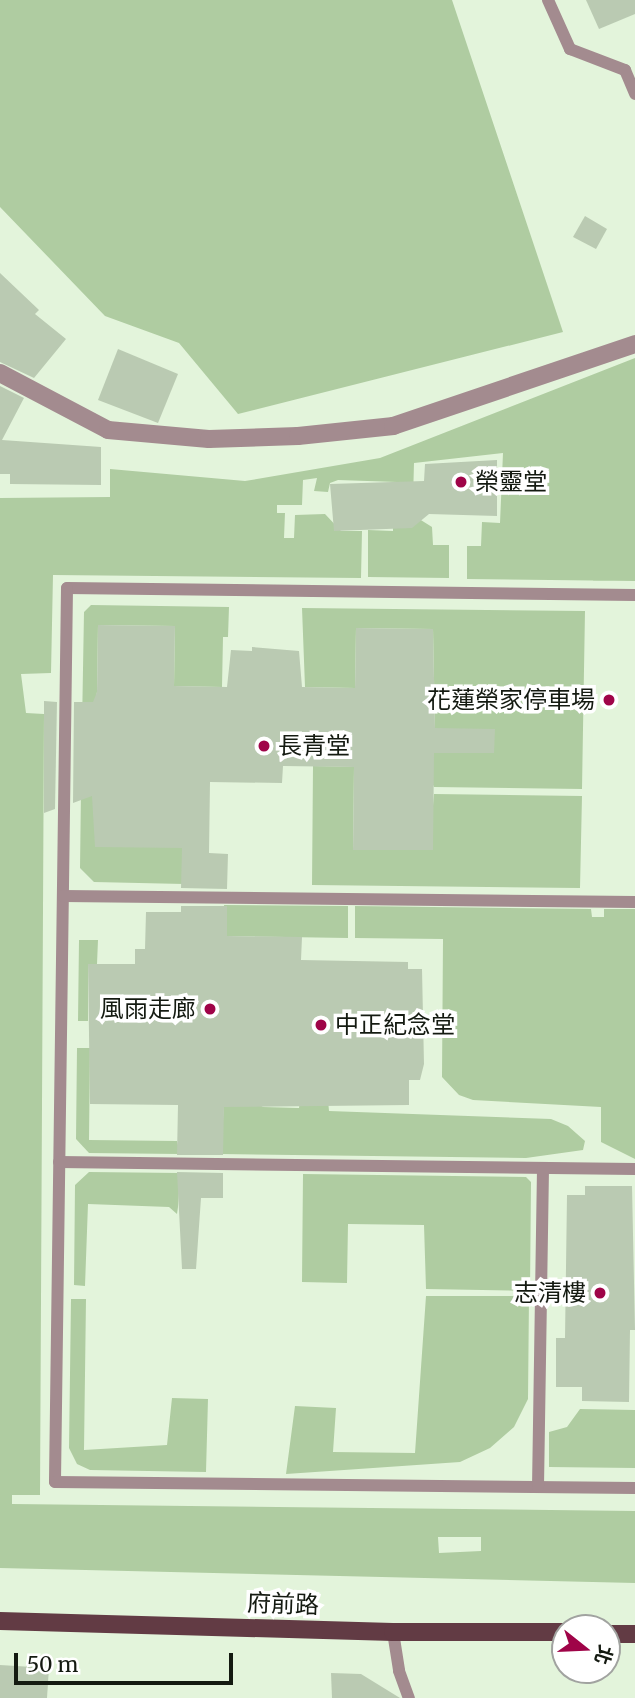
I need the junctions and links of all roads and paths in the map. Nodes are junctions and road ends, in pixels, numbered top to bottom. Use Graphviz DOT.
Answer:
graph roads {
  1 [pos="548,0"];
  2 [pos="635,94"];
  3 [pos="635,344"];
  4 [pos="0,373"];
  5 [pos="635,595"];
  6 [pos="63,896"];
  7 [pos="635,902"];
  8 [pos="59,1162"];
  9 [pos="543,1168"];
  10 [pos="635,1169"];
  11 [pos="538,1487"];
  12 [pos="635,1488"];
  13 [pos="0,1621"];
  14 [pos="551,1632"];
  15 [pos="393,1633"];
  16 [pos="409,1698"];
  1 -- 2 [label="lane"];
  3 -- 4 [label="street"];
  5 -- 6 [label="lane"];
  6 -- 7 [label="lane"];
  6 -- 8 [label="lane"];
  8 -- 9 [label="lane"];
  8 -- 11 [label="lane"];
  9 -- 10 [label="lane"];
  9 -- 11 [label="lane"];
  11 -- 12 [label="lane"];
  13 -- 15 [label="main road, 府前路"];
  14 -- 15 [label="main road, 府前路"];
  15 -- 16 [label="lane"];
}
